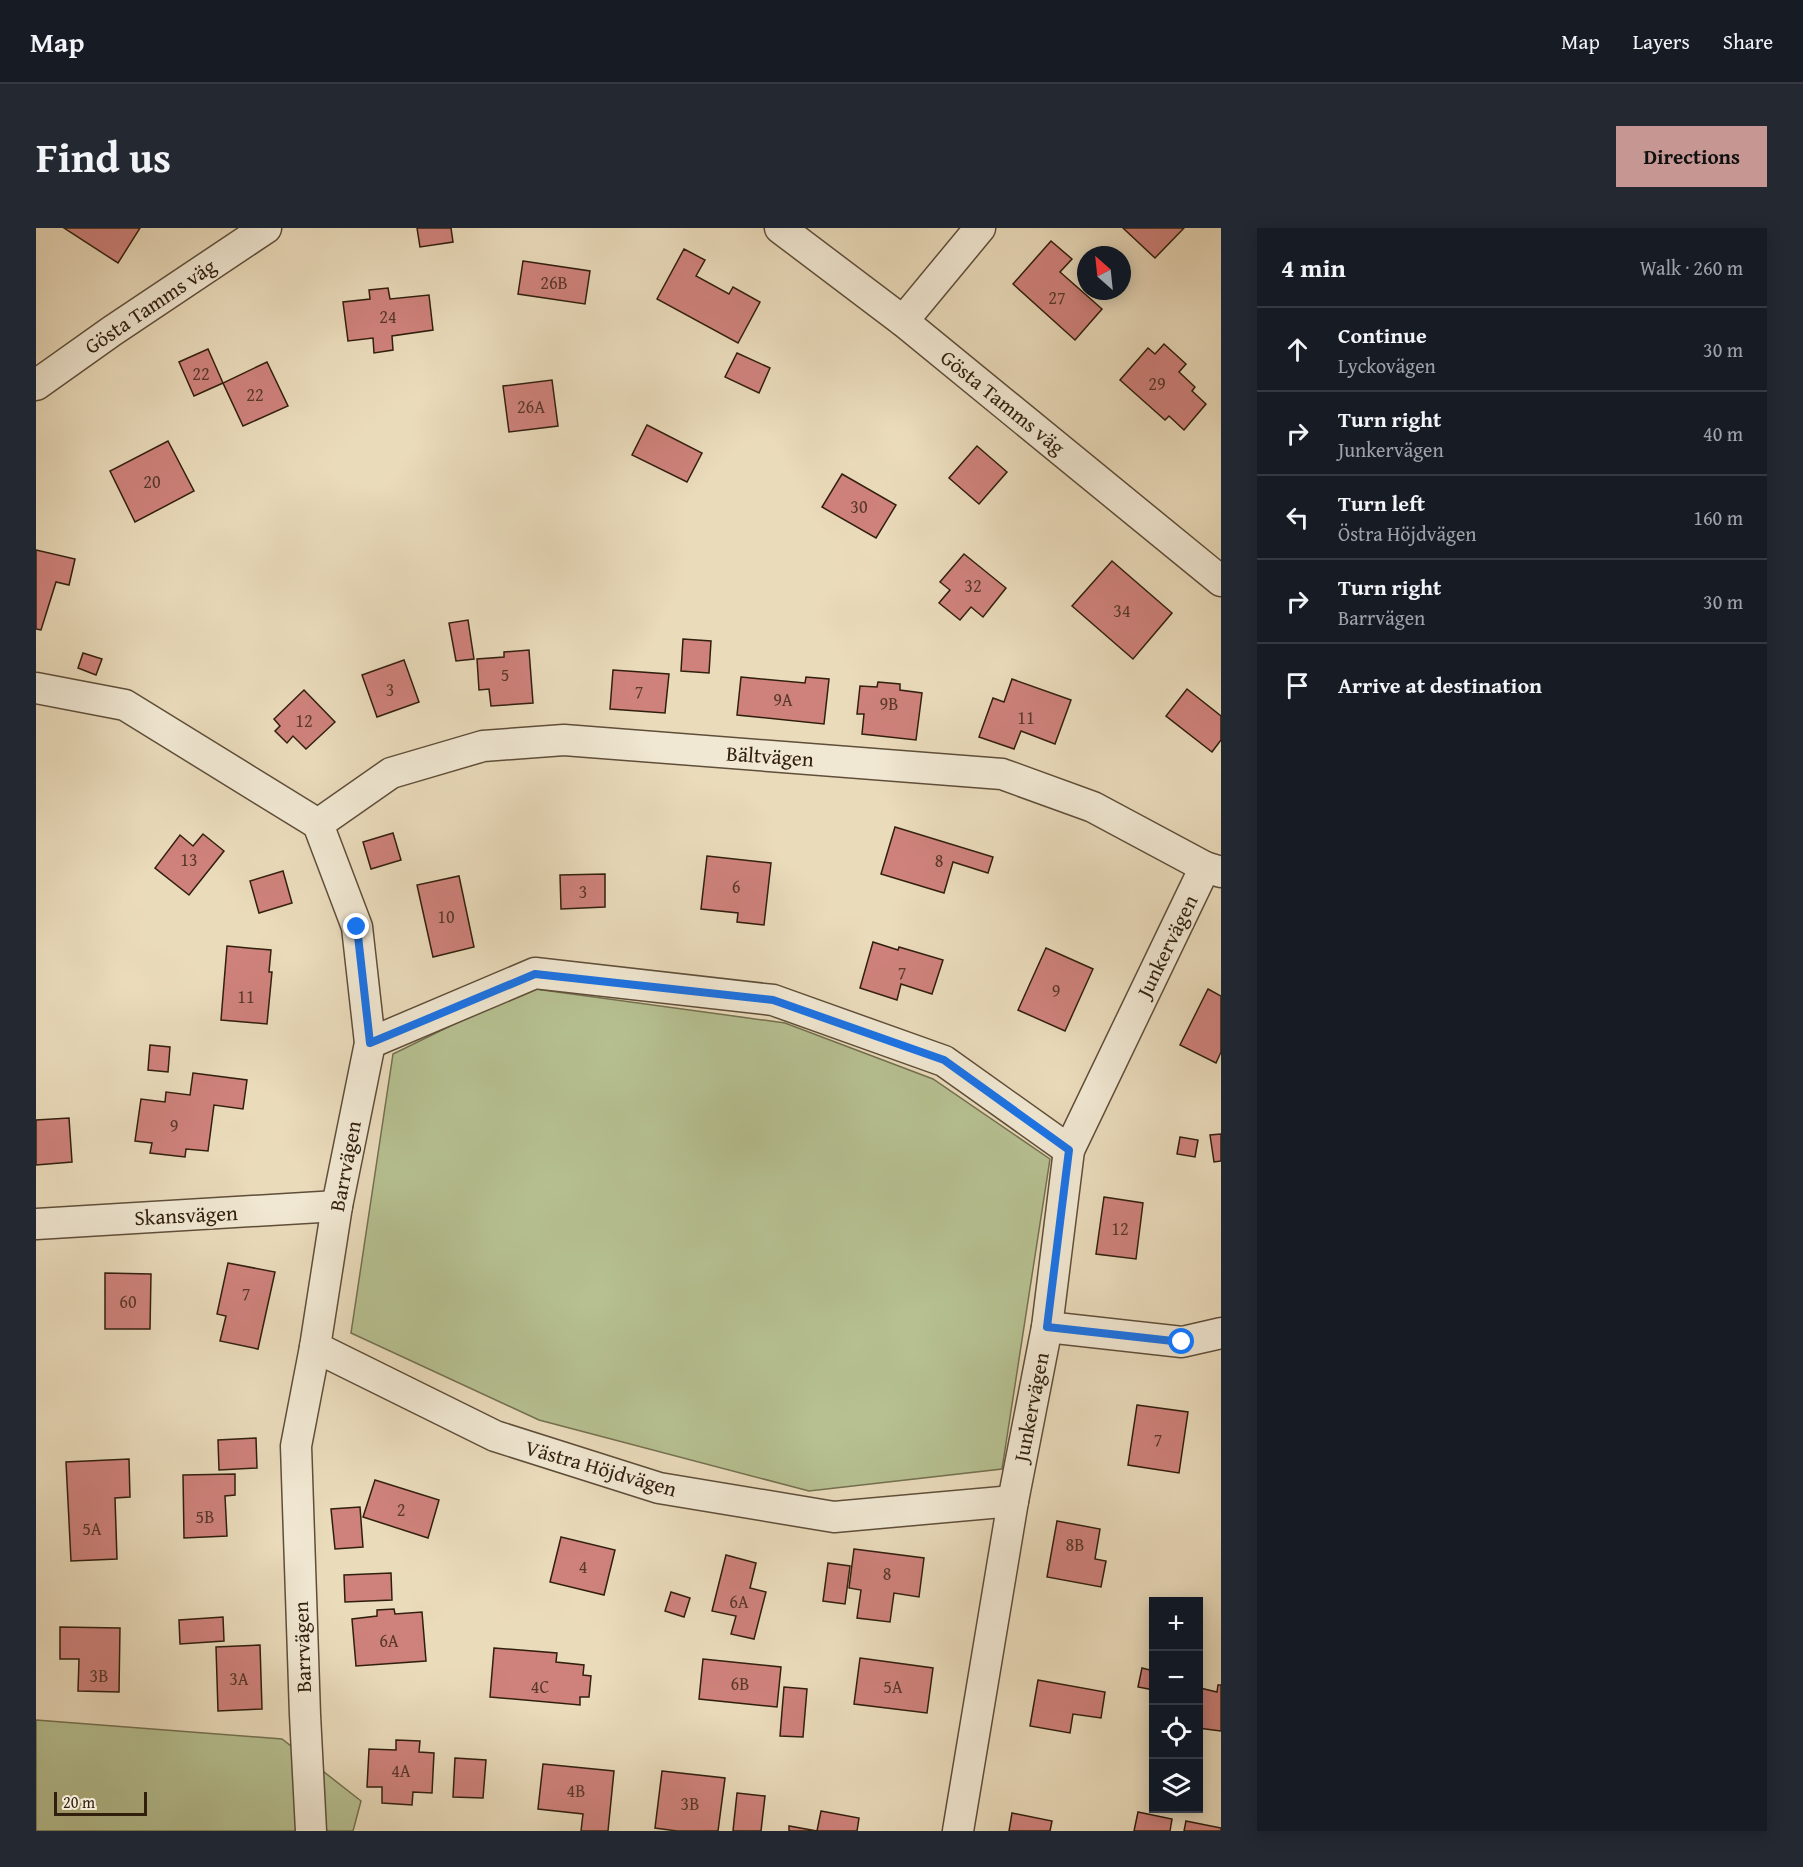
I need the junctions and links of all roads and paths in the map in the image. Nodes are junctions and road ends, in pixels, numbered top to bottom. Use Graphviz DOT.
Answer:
graph roads {
  1 [pos="266,228"];
  2 [pos="780,228"];
  3 [pos="980,228"];
  4 [pos="903,321"];
  5 [pos="36,386"];
  6 [pos="1221,581"];
  7 [pos="36,688"];
  8 [pos="318,824"];
  9 [pos="1213,869"];
  10 [pos="370,1043"];
  11 [pos="1069,1150"];
  12 [pos="336,1206"];
  13 [pos="36,1224"];
  14 [pos="1047,1327"];
  15 [pos="1221,1333"];
  16 [pos="315,1347"];
  17 [pos="1013,1501"];
  18 [pos="311,1831"];
  19 [pos="958,1831"];
  1 -- 5 [label="street, Gösta Tamms väg"];
  2 -- 4 [label="street, Gösta Tamms väg"];
  3 -- 4 [label="street"];
  4 -- 6 [label="street, Gösta Tamms väg"];
  7 -- 8 [label="street"];
  8 -- 9 [label="street, Bältvägen"];
  8 -- 10 [label="street, Barrvägen"];
  9 -- 11 [label="street, Junkervägen"];
  10 -- 11 [label="street"];
  10 -- 12 [label="street, Barrvägen"];
  11 -- 14 [label="street, Junkervägen"];
  12 -- 13 [label="street, Skansvägen"];
  12 -- 16 [label="street, Barrvägen"];
  14 -- 15 [label="street"];
  14 -- 17 [label="street, Junkervägen"];
  16 -- 17 [label="street, Västra Höjdvägen"];
  16 -- 18 [label="street, Barrvägen"];
  17 -- 19 [label="street, Junkervägen"];
}
